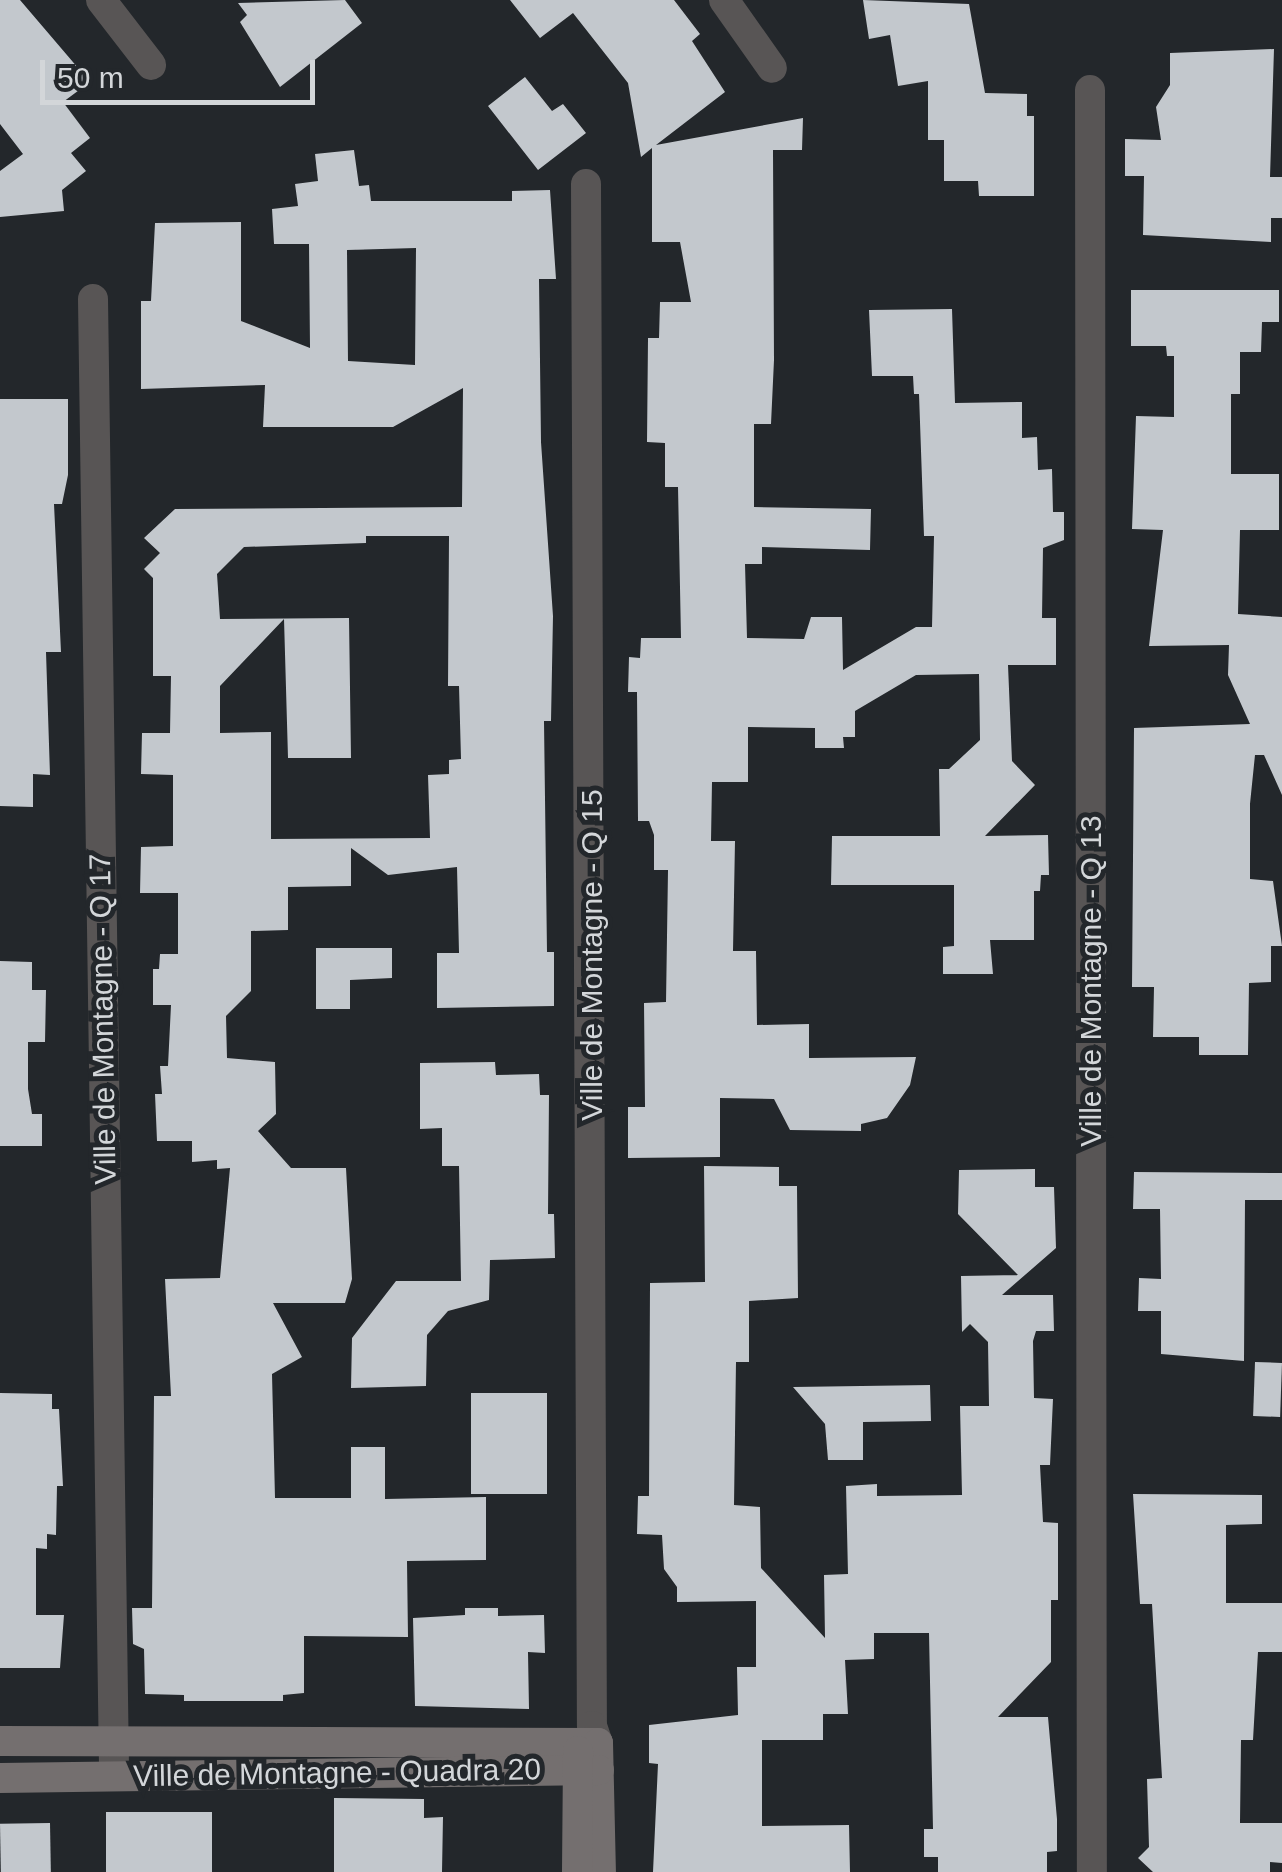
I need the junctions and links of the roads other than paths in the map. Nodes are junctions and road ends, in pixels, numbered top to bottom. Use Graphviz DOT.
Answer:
graph roads {
  1 [pos="102,0"];
  2 [pos="724,0"];
  3 [pos="151,65"];
  4 [pos="772,68"];
  5 [pos="1090,90"];
  6 [pos="586,184"];
  7 [pos="94,299"];
  8 [pos="112,1738"];
  9 [pos="0,1742"];
  10 [pos="589,1751"];
  11 [pos="114,1776"];
  12 [pos="0,1778"];
  13 [pos="577,1872"];
  14 [pos="601,1872"];
  15 [pos="1092,1872"];
  1 -- 3 [label="street"];
  2 -- 4 [label="street"];
  5 -- 15 [label="street, Ville de Montagne - Q 13"];
  6 -- 10 [label="street, Ville de Montagne - Q 15"];
  7 -- 8 [label="street, Ville de Montagne - Q 17"];
  8 -- 9 [label="street, Ville de Montagne - Quadra 20"];
  8 -- 10 [label="street, Ville de Montagne - Quadra 20"];
  8 -- 11 [label="street, Ville de Montagne - Q 17"];
  10 -- 11 [label="street, Ville de Montagne - Quadra 20"];
  10 -- 13 [label="street, Ville de Montagne - Quadra 20"];
  10 -- 14 [label="street"];
  11 -- 12 [label="street, Ville de Montagne - Quadra 20"];
}
